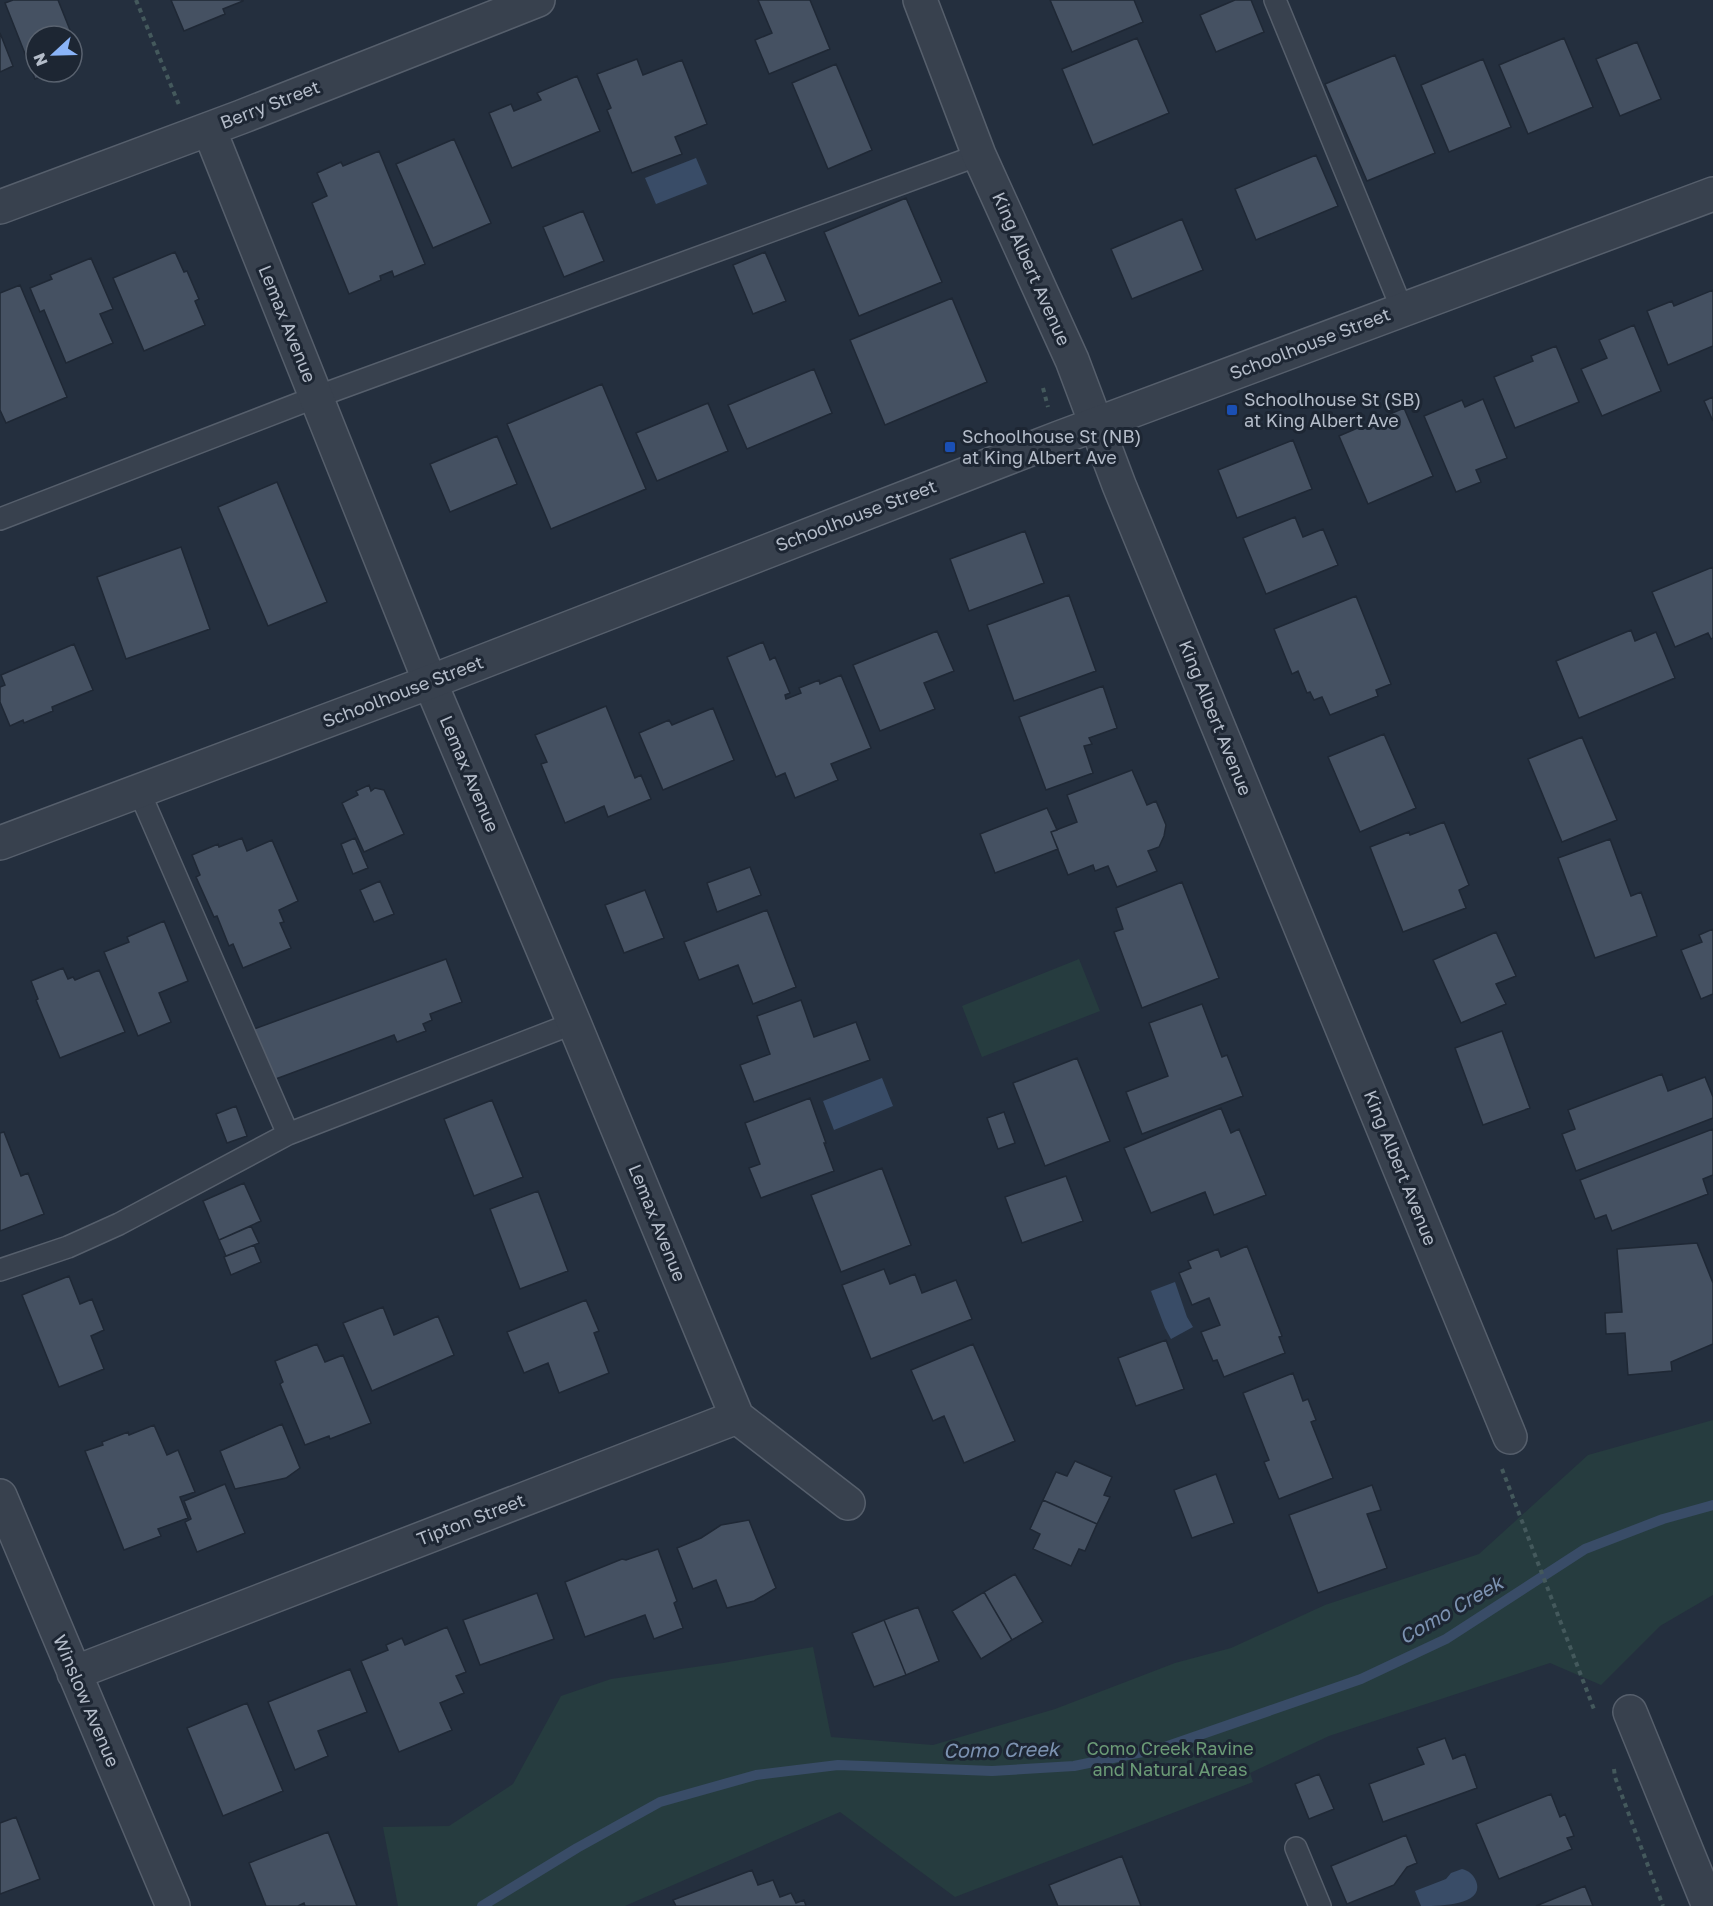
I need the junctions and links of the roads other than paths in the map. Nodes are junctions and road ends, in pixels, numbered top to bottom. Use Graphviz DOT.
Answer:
graph roads {
  1 [pos="538,0"];
  2 [pos="920,0"];
  3 [pos="1275,0"];
  4 [pos="200,132"];
  5 [pos="979,155"];
  6 [pos="1713,194"];
  7 [pos="0,207"];
  8 [pos="1402,309"];
  9 [pos="316,398"];
  10 [pos="1096,424"];
  11 [pos="0,519"];
  12 [pos="430,682"];
  13 [pos="139,791"];
  14 [pos="0,843"];
  15 [pos="574,1023"];
  16 [pos="288,1134"];
  17 [pos="0,1270"];
  18 [pos="736,1417"];
  19 [pos="1510,1437"];
  20 [pos="0,1496"];
  21 [pos="848,1503"];
  22 [pos="74,1673"];
  23 [pos="1630,1712"];
  24 [pos="1296,1848"];
  25 [pos="172,1906"];
  26 [pos="1320,1906"];
  27 [pos="1709,1906"];
  1 -- 4 [label="street, Berry Street"];
  2 -- 5 [label="street, King Albert Avenue"];
  3 -- 8 [label="lane"];
  4 -- 7 [label="street, Berry Street"];
  4 -- 9 [label="street, Lemax Avenue"];
  5 -- 9 [label="lane"];
  5 -- 10 [label="street, King Albert Avenue"];
  6 -- 8 [label="street, Schoolhouse Street"];
  8 -- 10 [label="street, Schoolhouse Street"];
  9 -- 11 [label="lane"];
  9 -- 12 [label="street, Lemax Avenue"];
  10 -- 12 [label="street, Schoolhouse Street"];
  10 -- 19 [label="street, King Albert Avenue"];
  12 -- 13 [label="street, Schoolhouse Street"];
  12 -- 15 [label="street, Lemax Avenue"];
  13 -- 14 [label="street, Schoolhouse Street"];
  13 -- 16 [label="lane"];
  15 -- 16 [label="lane"];
  15 -- 18 [label="street, Lemax Avenue"];
  16 -- 17 [label="lane"];
  18 -- 21 [label="street"];
  18 -- 22 [label="street, Tipton Street"];
  20 -- 22 [label="street, Winslow Avenue"];
  22 -- 25 [label="street, Winslow Avenue"];
  23 -- 27 [label="street"];
  24 -- 26 [label="lane"];
}
